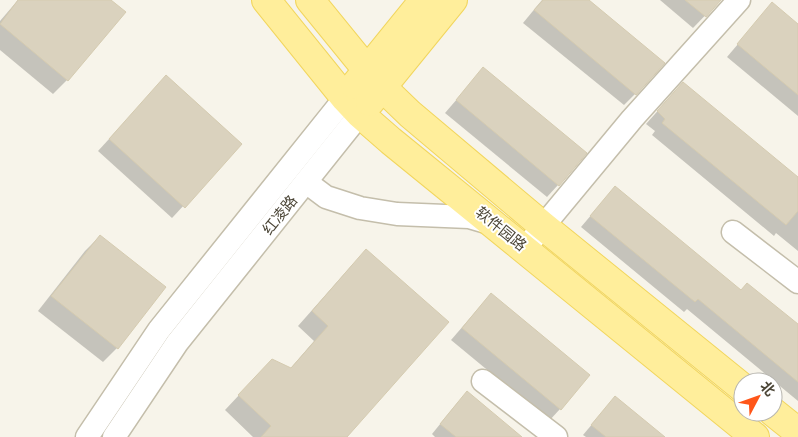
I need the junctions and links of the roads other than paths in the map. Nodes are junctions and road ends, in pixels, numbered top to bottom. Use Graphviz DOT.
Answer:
graph roads {
  1 [pos="266,0"];
  2 [pos="310,0"];
  3 [pos="424,0"];
  4 [pos="453,0"];
  5 [pos="739,0"];
  6 [pos="374,79"];
  7 [pos="353,106"];
  8 [pos="306,182"];
  9 [pos="496,225"];
  10 [pos="543,226"];
  11 [pos="733,232"];
  12 [pos="524,248"];
  13 [pos="798,282"];
  14 [pos="733,380"];
  15 [pos="483,381"];
  16 [pos="783,420"];
  17 [pos="798,432"];
  18 [pos="87,437"];
  19 [pos="114,437"];
  20 [pos="556,437"];
  21 [pos="755,437"];
  1 -- 7 [label="main road, 软件园路"];
  2 -- 6 [label="main road, 软件园路"];
  3 -- 6 [label="main road, 红凌路"];
  4 -- 6 [label="main road, 红凌路"];
  5 -- 10 [label="street"];
  6 -- 7 [label="main road, 红凌路"];
  6 -- 10 [label="main road, 软件园路"];
  7 -- 8 [label="street, 红凌路"];
  7 -- 9 [label="main road, 软件园路"];
  7 -- 18 [label="street, 红凌路"];
  8 -- 9 [label="street"];
  8 -- 19 [label="street, 红凌路"];
  9 -- 12 [label="main road, 软件园路"];
  10 -- 12 [label="street"];
  10 -- 14 [label="main road, 软件园路"];
  11 -- 13 [label="street"];
  12 -- 21 [label="main road, 软件园路"];
  15 -- 20 [label="street"];
  16 -- 17 [label="main road"];
}
